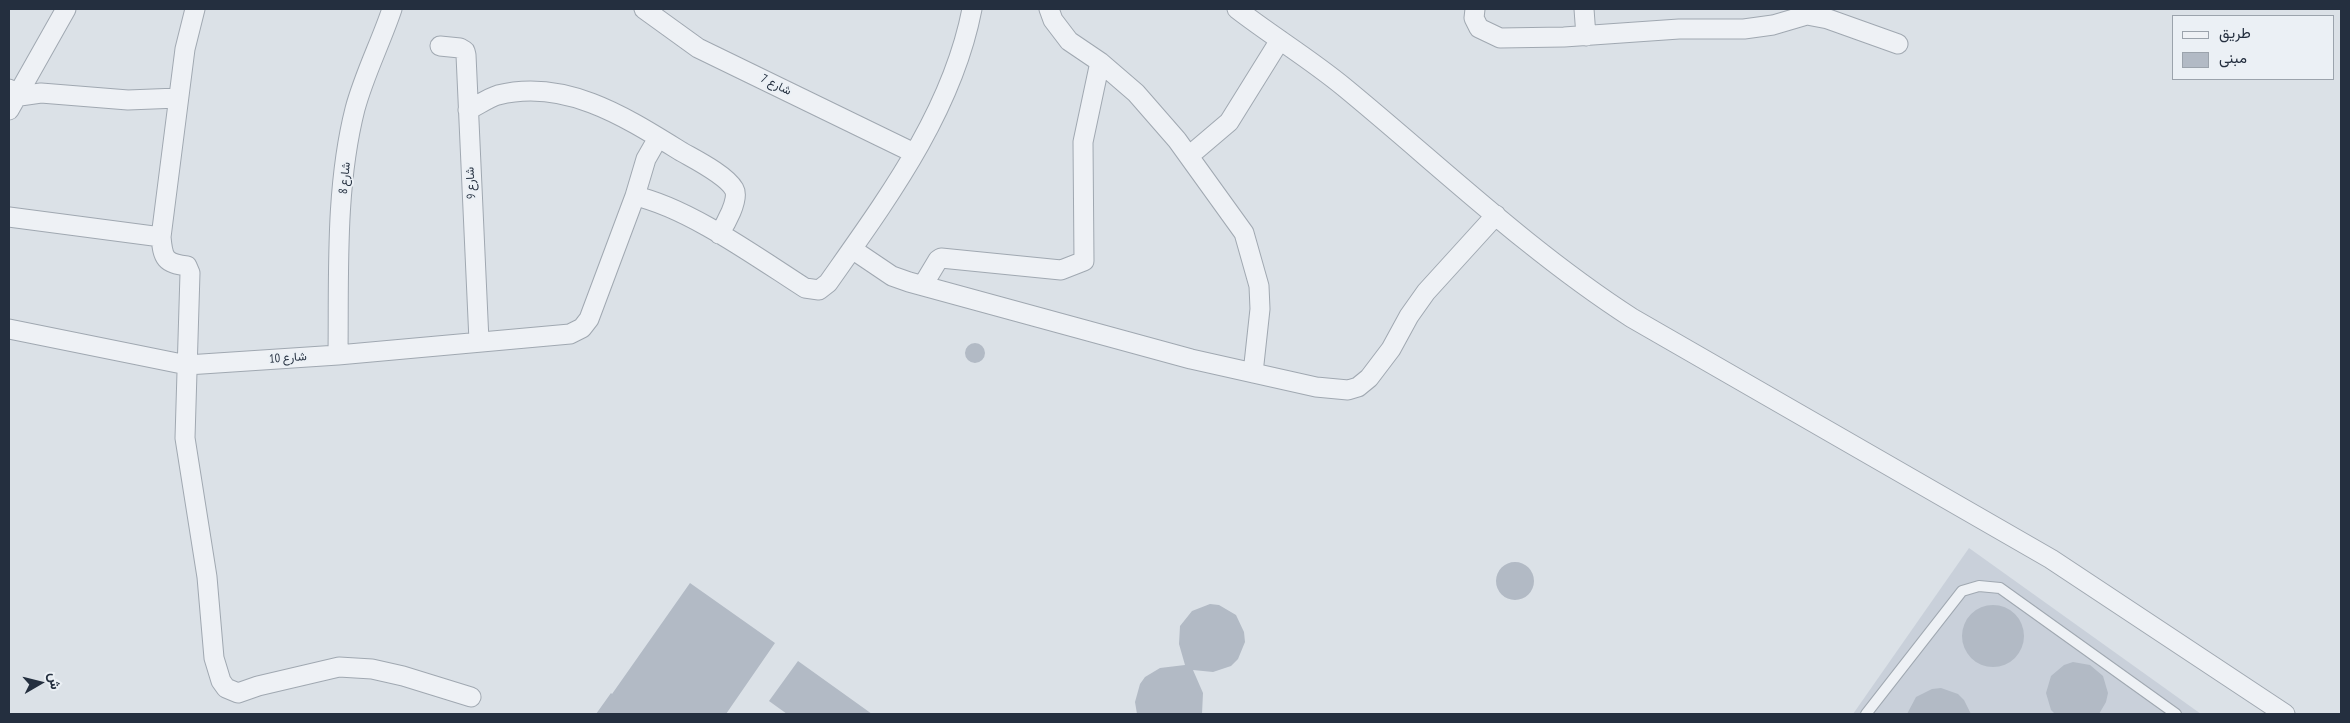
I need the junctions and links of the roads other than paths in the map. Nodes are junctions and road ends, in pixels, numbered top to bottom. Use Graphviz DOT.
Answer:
graph roads {
  1 [pos="66,9"];
  2 [pos="195,9"];
  3 [pos="392,9"];
  4 [pos="644,9"];
  5 [pos="972,9"];
  6 [pos="1049,9"];
  7 [pos="1237,9"];
  8 [pos="1475,9"];
  9 [pos="1584,9"];
  10 [pos="1796,13"];
  11 [pos="1586,36"];
  12 [pos="1280,40"];
  13 [pos="1898,44"];
  14 [pos="440,46"];
  15 [pos="1100,62"];
  16 [pos="11,97"];
  17 [pos="178,98"];
  18 [pos="468,110"];
  19 [pos="658,138"];
  20 [pos="914,153"];
  21 [pos="1189,156"];
  22 [pos="635,196"];
  23 [pos="1496,215"];
  24 [pos="9,216"];
  25 [pos="719,234"];
  26 [pos="161,237"];
  27 [pos="852,249"];
  28 [pos="923,285"];
  29 [pos="9,328"];
  30 [pos="479,341"];
  31 [pos="338,355"];
  32 [pos="187,365"];
  33 [pos="1253,373"];
  34 [pos="471,697"];
  35 [pos="1866,714"];
  36 [pos="2176,714"];
  37 [pos="2285,714"];
  1 -- 16 [label="street"];
  2 -- 17 [label="street"];
  3 -- 31 [label="street, شارع 8"];
  4 -- 20 [label="street, شارع 7"];
  5 -- 20 [label="street"];
  6 -- 15 [label="street"];
  7 -- 12 [label="street"];
  8 -- 11 [label="street"];
  9 -- 11 [label="street"];
  10 -- 11 [label="street"];
  10 -- 13 [label="street"];
  12 -- 21 [label="street"];
  12 -- 23 [label="street"];
  14 -- 18 [label="street, شارع 9"];
  15 -- 21 [label="street"];
  15 -- 28 [label="street"];
  16 -- 17 [label="street"];
  17 -- 26 [label="street"];
  18 -- 19 [label="street"];
  18 -- 30 [label="street, شارع 9"];
  19 -- 22 [label="street"];
  19 -- 25 [label="street"];
  20 -- 27 [label="street"];
  21 -- 33 [label="street"];
  22 -- 25 [label="street"];
  22 -- 30 [label="street, شارع 10"];
  23 -- 33 [label="street"];
  23 -- 37 [label="street"];
  24 -- 26 [label="street"];
  25 -- 27 [label="street"];
  26 -- 32 [label="street"];
  27 -- 28 [label="street"];
  28 -- 33 [label="street"];
  29 -- 32 [label="street, شارع 10"];
  30 -- 31 [label="street, شارع 10"];
  31 -- 32 [label="street, شارع 10"];
  32 -- 34 [label="street"];
  35 -- 36 [label="lane"];
}
